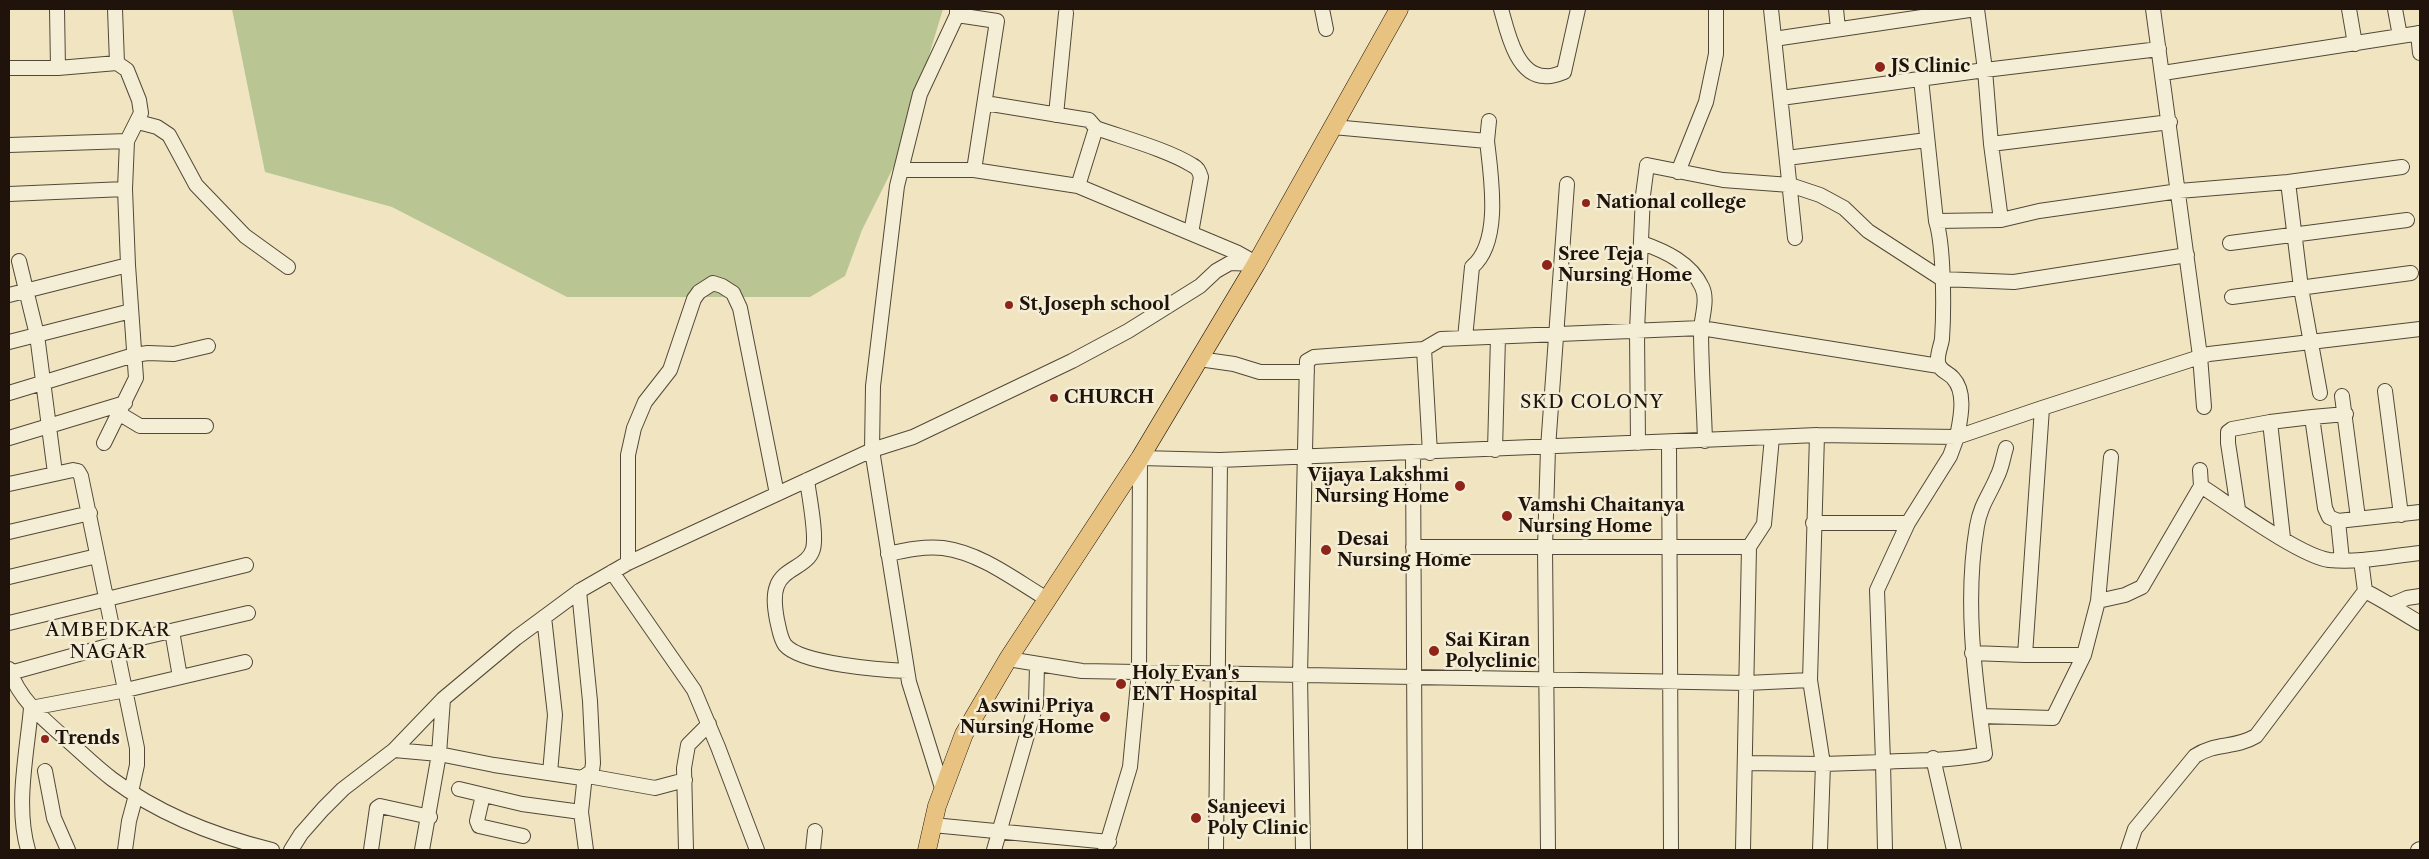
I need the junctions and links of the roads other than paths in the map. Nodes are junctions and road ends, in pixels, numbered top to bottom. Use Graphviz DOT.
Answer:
graph roads {
  1 [pos="57,9"];
  2 [pos="115,9"];
  3 [pos="1322,9"];
  4 [pos="1399,9"];
  5 [pos="1501,9"];
  6 [pos="1578,9"];
  7 [pos="1716,9"];
  8 [pos="1771,9"];
  9 [pos="1836,9"];
  10 [pos="1976,9"];
  11 [pos="2154,9"];
  12 [pos="2348,9"];
  13 [pos="2395,9"];
  14 [pos="957,12"];
  15 [pos="1066,13"];
  16 [pos="1896,15"];
  17 [pos="1326,29"];
  18 [pos="1838,29"];
  19 [pos="2419,33"];
  20 [pos="2400,36"];
  21 [pos="1774,38"];
  22 [pos="2355,44"];
  23 [pos="2160,49"];
  24 [pos="2420,54"];
  25 [pos="117,63"];
  26 [pos="9,68"];
  27 [pos="58,68"];
  28 [pos="1985,70"];
  29 [pos="2163,73"];
  30 [pos="1921,79"];
  31 [pos="1780,98"];
  32 [pos="985,103"];
  33 [pos="1056,115"];
  34 [pos="1489,121"];
  35 [pos="138,122"];
  36 [pos="2170,122"];
  37 [pos="1333,127"];
  38 [pos="1096,128"];
  39 [pos="1928,140"];
  40 [pos="127,141"];
  41 [pos="1487,141"];
  42 [pos="1991,144"];
  43 [pos="9,145"];
  44 [pos="1787,158"];
  45 [pos="2402,167"];
  46 [pos="901,170"];
  47 [pos="974,170"];
  48 [pos="1678,172"];
  49 [pos="2288,182"];
  50 [pos="1567,184"];
  51 [pos="1790,185"];
  52 [pos="1078,186"];
  53 [pos="125,189"];
  54 [pos="2179,191"];
  55 [pos="9,194"];
  56 [pos="1936,220"];
  57 [pos="2001,220"];
  58 [pos="2407,220"];
  59 [pos="1191,233"];
  60 [pos="2294,235"];
  61 [pos="1795,238"];
  62 [pos="1642,243"];
  63 [pos="2230,243"];
  64 [pos="2187,255"];
  65 [pos="19,261"];
  66 [pos="1256,264"];
  67 [pos="128,265"];
  68 [pos="288,268"];
  69 [pos="2411,274"];
  70 [pos="1942,279"];
  71 [pos="2301,288"];
  72 [pos="26,290"];
  73 [pos="9,295"];
  74 [pos="2232,297"];
  75 [pos="131,311"];
  76 [pos="1702,328"];
  77 [pos="2420,329"];
  78 [pos="1637,331"];
  79 [pos="37,335"];
  80 [pos="1556,335"];
  81 [pos="1498,337"];
  82 [pos="1465,338"];
  83 [pos="9,342"];
  84 [pos="2312,342"];
  85 [pos="208,346"];
  86 [pos="1424,349"];
  87 [pos="134,355"];
  88 [pos="2200,356"];
  89 [pos="1200,359"];
  90 [pos="1939,366"];
  91 [pos="1307,372"];
  92 [pos="42,381"];
  93 [pos="2385,391"];
  94 [pos="9,393"];
  95 [pos="2320,393"];
  96 [pos="2342,396"];
  97 [pos="2204,407"];
  98 [pos="2042,408"];
  99 [pos="122,409"];
  100 [pos="2346,414"];
  101 [pos="2312,417"];
  102 [pos="2270,422"];
  103 [pos="206,426"];
  104 [pos="48,427"];
  105 [pos="1817,435"];
  106 [pos="1772,437"];
  107 [pos="1957,437"];
  108 [pos="9,438"];
  109 [pos="1705,441"];
  110 [pos="1669,442"];
  111 [pos="104,443"];
  112 [pos="1638,443"];
  113 [pos="1548,448"];
  114 [pos="2006,448"];
  115 [pos="872,450"];
  116 [pos="1495,450"];
  117 [pos="1413,453"];
  118 [pos="1430,453"];
  119 [pos="1304,456"];
  120 [pos="2110,457"];
  121 [pos="1140,458"];
  122 [pos="1220,460"];
  123 [pos="2200,470"];
  124 [pos="54,473"];
  125 [pos="807,480"];
  126 [pos="9,484"];
  127 [pos="2201,486"];
  128 [pos="776,494"];
  129 [pos="2238,509"];
  130 [pos="2420,512"];
  131 [pos="90,513"];
  132 [pos="2401,515"];
  133 [pos="2358,518"];
  134 [pos="2338,521"];
  135 [pos="1813,523"];
  136 [pos="1908,523"];
  137 [pos="9,532"];
  138 [pos="2283,538"];
  139 [pos="1413,546"];
  140 [pos="1669,547"];
  141 [pos="1749,547"];
  142 [pos="1545,548"];
  143 [pos="2420,553"];
  144 [pos="888,554"];
  145 [pos="98,556"];
  146 [pos="2342,560"];
  147 [pos="2361,560"];
  148 [pos="628,563"];
  149 [pos="246,565"];
  150 [pos="612,572"];
  151 [pos="9,576"];
  152 [pos="578,591"];
  153 [pos="2365,591"];
  154 [pos="2420,596"];
  155 [pos="1047,599"];
  156 [pos="106,600"];
  157 [pos="2098,601"];
  158 [pos="2393,604"];
  159 [pos="248,613"];
  160 [pos="544,617"];
  161 [pos="9,623"];
  162 [pos="2420,624"];
  163 [pos="172,631"];
  164 [pos="116,644"];
  165 [pos="1972,653"];
  166 [pos="2084,655"];
  167 [pos="2025,656"];
  168 [pos="1008,659"];
  169 [pos="245,662"];
  170 [pos="1037,666"];
  171 [pos="10,671"];
  172 [pos="907,672"];
  173 [pos="1139,672"];
  174 [pos="1216,674"];
  175 [pos="1300,675"];
  176 [pos="180,677"];
  177 [pos="1413,677"];
  178 [pos="1544,679"];
  179 [pos="1810,680"];
  180 [pos="1670,681"];
  181 [pos="1746,683"];
  182 [pos="126,690"];
  183 [pos="443,699"];
  184 [pos="31,708"];
  185 [pos="1980,716"];
  186 [pos="709,724"];
  187 [pos="394,750"];
  188 [pos="439,754"];
  189 [pos="1933,758"];
  190 [pos="1883,762"];
  191 [pos="1745,763"];
  192 [pos="1823,764"];
  193 [pos="45,771"];
  194 [pos="550,773"];
  195 [pos="585,777"];
  196 [pos="685,780"];
  197 [pos="459,789"];
  198 [pos="943,791"];
  199 [pos="133,794"];
  200 [pos="482,795"];
  201 [pos="581,812"];
  202 [pos="430,817"];
  203 [pos="933,825"];
  204 [pos="815,831"];
  205 [pos="999,831"];
  206 [pos="523,836"];
  207 [pos="1107,846"];
  208 [pos="28,850"];
  209 [pos="68,850"];
  210 [pos="125,850"];
  211 [pos="272,850"];
  212 [pos="291,850"];
  213 [pos="370,850"];
  214 [pos="422,850"];
  215 [pos="586,850"];
  216 [pos="686,850"];
  217 [pos="757,850"];
  218 [pos="813,850"];
  219 [pos="927,850"];
  220 [pos="994,850"];
  221 [pos="1216,850"];
  222 [pos="1303,850"];
  223 [pos="1416,850"];
  224 [pos="1548,850"];
  225 [pos="1671,850"];
  226 [pos="1743,850"];
  227 [pos="1820,850"];
  228 [pos="1885,850"];
  229 [pos="1954,850"];
  230 [pos="2128,850"];
  1 -- 27 [label="street"];
  2 -- 25 [label="street"];
  3 -- 17 [label="street"];
  4 -- 37 [label="main road"];
  5 -- 6 [label="street"];
  7 -- 48 [label="street"];
  8 -- 21 [label="street"];
  9 -- 18 [label="street"];
  10 -- 16 [label="street"];
  10 -- 28 [label="street"];
  11 -- 23 [label="street"];
  12 -- 22 [label="street"];
  13 -- 20 [label="street"];
  14 -- 32 [label="street"];
  14 -- 46 [label="street"];
  15 -- 33 [label="street"];
  16 -- 18 [label="street"];
  18 -- 21 [label="street"];
  19 -- 20 [label="street"];
  19 -- 24 [label="street"];
  20 -- 22 [label="street"];
  21 -- 31 [label="street"];
  22 -- 29 [label="street"];
  23 -- 28 [label="street"];
  23 -- 29 [label="street"];
  25 -- 27 [label="street"];
  25 -- 35 [label="street"];
  26 -- 27 [label="street"];
  28 -- 30 [label="street"];
  28 -- 42 [label="street"];
  29 -- 36 [label="street"];
  30 -- 31 [label="street"];
  30 -- 39 [label="street"];
  31 -- 44 [label="street"];
  32 -- 33 [label="street"];
  32 -- 47 [label="street"];
  33 -- 38 [label="street"];
  34 -- 41 [label="street"];
  35 -- 40 [label="street"];
  35 -- 68 [label="street"];
  36 -- 42 [label="street"];
  36 -- 54 [label="street"];
  37 -- 41 [label="street"];
  37 -- 66 [label="main road"];
  38 -- 52 [label="street"];
  38 -- 59 [label="street"];
  39 -- 44 [label="street"];
  39 -- 56 [label="street"];
  40 -- 43 [label="street"];
  40 -- 53 [label="street"];
  41 -- 82 [label="street"];
  42 -- 57 [label="street"];
  44 -- 51 [label="street"];
  45 -- 49 [label="street"];
  46 -- 47 [label="street"];
  46 -- 115 [label="street"];
  47 -- 52 [label="street"];
  48 -- 51 [label="street"];
  48 -- 62 [label="street"];
  49 -- 54 [label="street"];
  49 -- 60 [label="street"];
  50 -- 80 [label="street"];
  51 -- 61 [label="street"];
  51 -- 70 [label="street"];
  52 -- 59 [label="street"];
  53 -- 55 [label="street"];
  53 -- 67 [label="street"];
  54 -- 57 [label="street"];
  54 -- 64 [label="street"];
  56 -- 57 [label="street"];
  56 -- 70 [label="street"];
  58 -- 60 [label="street"];
  59 -- 66 [label="street"];
  60 -- 63 [label="street"];
  60 -- 71 [label="street"];
  62 -- 76 [label="street"];
  62 -- 78 [label="street"];
  64 -- 70 [label="street"];
  64 -- 88 [label="street"];
  65 -- 72 [label="street"];
  66 -- 89 [label="main road"];
  66 -- 115 [label="street"];
  67 -- 72 [label="street"];
  67 -- 75 [label="street"];
  69 -- 71 [label="street"];
  70 -- 90 [label="street"];
  71 -- 74 [label="street"];
  71 -- 84 [label="street"];
  72 -- 73 [label="street"];
  72 -- 79 [label="street"];
  75 -- 79 [label="street"];
  75 -- 87 [label="street"];
  76 -- 78 [label="street"];
  76 -- 90 [label="street"];
  76 -- 109 [label="street"];
  77 -- 84 [label="street"];
  78 -- 80 [label="street"];
  78 -- 112 [label="street"];
  79 -- 83 [label="street"];
  79 -- 92 [label="street"];
  80 -- 81 [label="street"];
  80 -- 113 [label="street"];
  81 -- 82 [label="street"];
  81 -- 116 [label="street"];
  82 -- 86 [label="street"];
  84 -- 88 [label="street"];
  84 -- 95 [label="street"];
  85 -- 87 [label="street"];
  86 -- 91 [label="street"];
  86 -- 118 [label="street"];
  87 -- 92 [label="street"];
  87 -- 99 [label="street"];
  88 -- 97 [label="street"];
  88 -- 98 [label="street"];
  89 -- 91 [label="street"];
  89 -- 121 [label="main road"];
  90 -- 107 [label="street"];
  91 -- 119 [label="street"];
  92 -- 94 [label="street"];
  92 -- 104 [label="street"];
  93 -- 132 [label="street"];
  96 -- 100 [label="street"];
  98 -- 107 [label="street"];
  98 -- 167 [label="street"];
  99 -- 103 [label="street"];
  99 -- 104 [label="street"];
  99 -- 111 [label="street"];
  100 -- 101 [label="street"];
  100 -- 133 [label="street"];
  101 -- 102 [label="street"];
  101 -- 134 [label="street"];
  102 -- 129 [label="street"];
  102 -- 138 [label="street"];
  104 -- 108 [label="street"];
  104 -- 124 [label="street"];
  105 -- 106 [label="street"];
  105 -- 107 [label="street"];
  105 -- 135 [label="street"];
  106 -- 109 [label="street"];
  106 -- 141 [label="street"];
  107 -- 136 [label="street"];
  109 -- 110 [label="street"];
  110 -- 112 [label="street"];
  110 -- 140 [label="street"];
  112 -- 113 [label="street"];
  113 -- 116 [label="street"];
  113 -- 142 [label="street"];
  114 -- 165 [label="street"];
  115 -- 125 [label="street"];
  115 -- 144 [label="street"];
  116 -- 118 [label="street"];
  117 -- 118 [label="street"];
  117 -- 119 [label="street"];
  117 -- 139 [label="street"];
  119 -- 122 [label="street"];
  119 -- 175 [label="street"];
  120 -- 157 [label="street"];
  121 -- 122 [label="street"];
  121 -- 155 [label="main road"];
  121 -- 173 [label="street"];
  122 -- 174 [label="street"];
  123 -- 127 [label="street"];
  124 -- 126 [label="street"];
  124 -- 131 [label="street"];
  125 -- 128 [label="street"];
  125 -- 172 [label="street"];
  127 -- 129 [label="street"];
  127 -- 157 [label="street"];
  128 -- 148 [label="street"];
  128 -- 148 [label="street"];
  129 -- 138 [label="street"];
  130 -- 132 [label="street"];
  131 -- 137 [label="street"];
  131 -- 145 [label="street"];
  132 -- 133 [label="street"];
  133 -- 134 [label="street"];
  134 -- 146 [label="street"];
  135 -- 136 [label="street"];
  135 -- 179 [label="street"];
  136 -- 190 [label="street"];
  138 -- 146 [label="street"];
  139 -- 142 [label="street"];
  139 -- 177 [label="street"];
  140 -- 141 [label="street"];
  140 -- 142 [label="street"];
  140 -- 180 [label="street"];
  141 -- 181 [label="street"];
  142 -- 178 [label="street"];
  143 -- 147 [label="street"];
  144 -- 155 [label="street"];
  144 -- 172 [label="street"];
  145 -- 151 [label="street"];
  145 -- 156 [label="street"];
  146 -- 147 [label="street"];
  147 -- 153 [label="street"];
  148 -- 150 [label="street"];
  149 -- 156 [label="street"];
  150 -- 152 [label="street"];
  150 -- 186 [label="street"];
  152 -- 160 [label="street"];
  152 -- 195 [label="street"];
  153 -- 158 [label="street"];
  153 -- 230 [label="street"];
  154 -- 158 [label="street"];
  155 -- 168 [label="main road"];
  156 -- 161 [label="street"];
  156 -- 164 [label="street"];
  157 -- 166 [label="street"];
  158 -- 162 [label="street"];
  159 -- 163 [label="street"];
  160 -- 183 [label="street"];
  160 -- 194 [label="street"];
  163 -- 164 [label="street"];
  163 -- 176 [label="street"];
  164 -- 171 [label="street"];
  164 -- 182 [label="street"];
  165 -- 167 [label="street"];
  165 -- 185 [label="street"];
  166 -- 167 [label="street"];
  166 -- 185 [label="street"];
  168 -- 170 [label="street"];
  168 -- 198 [label="main road"];
  169 -- 176 [label="street"];
  170 -- 173 [label="street"];
  170 -- 205 [label="street"];
  171 -- 184 [label="street"];
  172 -- 198 [label="street"];
  173 -- 174 [label="street"];
  173 -- 207 [label="street"];
  174 -- 175 [label="street"];
  174 -- 221 [label="street"];
  175 -- 177 [label="street"];
  175 -- 222 [label="street"];
  176 -- 182 [label="street"];
  177 -- 178 [label="street"];
  177 -- 223 [label="street"];
  178 -- 180 [label="street"];
  178 -- 224 [label="street"];
  179 -- 181 [label="street"];
  179 -- 192 [label="street"];
  180 -- 181 [label="street"];
  180 -- 225 [label="street"];
  181 -- 191 [label="street"];
  182 -- 184 [label="street"];
  182 -- 199 [label="street"];
  183 -- 187 [label="street"];
  183 -- 188 [label="street"];
  184 -- 199 [label="street"];
  184 -- 208 [label="street"];
  185 -- 189 [label="street"];
  186 -- 196 [label="street"];
  186 -- 217 [label="street"];
  187 -- 188 [label="street"];
  187 -- 212 [label="street"];
  188 -- 194 [label="street"];
  188 -- 202 [label="street"];
  189 -- 190 [label="street"];
  189 -- 229 [label="street"];
  190 -- 192 [label="street"];
  190 -- 228 [label="street"];
  191 -- 192 [label="street"];
  191 -- 226 [label="street"];
  192 -- 227 [label="street"];
  193 -- 209 [label="street"];
  194 -- 195 [label="street"];
  195 -- 196 [label="street"];
  195 -- 201 [label="street"];
  196 -- 216 [label="street"];
  197 -- 200 [label="street"];
  198 -- 203 [label="main road"];
  199 -- 210 [label="street"];
  199 -- 211 [label="street"];
  200 -- 201 [label="street"];
  200 -- 206 [label="street"];
  201 -- 215 [label="street"];
  202 -- 213 [label="street"];
  202 -- 214 [label="street"];
  203 -- 205 [label="street"];
  203 -- 219 [label="main road"];
  204 -- 218 [label="street"];
  205 -- 207 [label="street"];
  205 -- 220 [label="street"];
}
